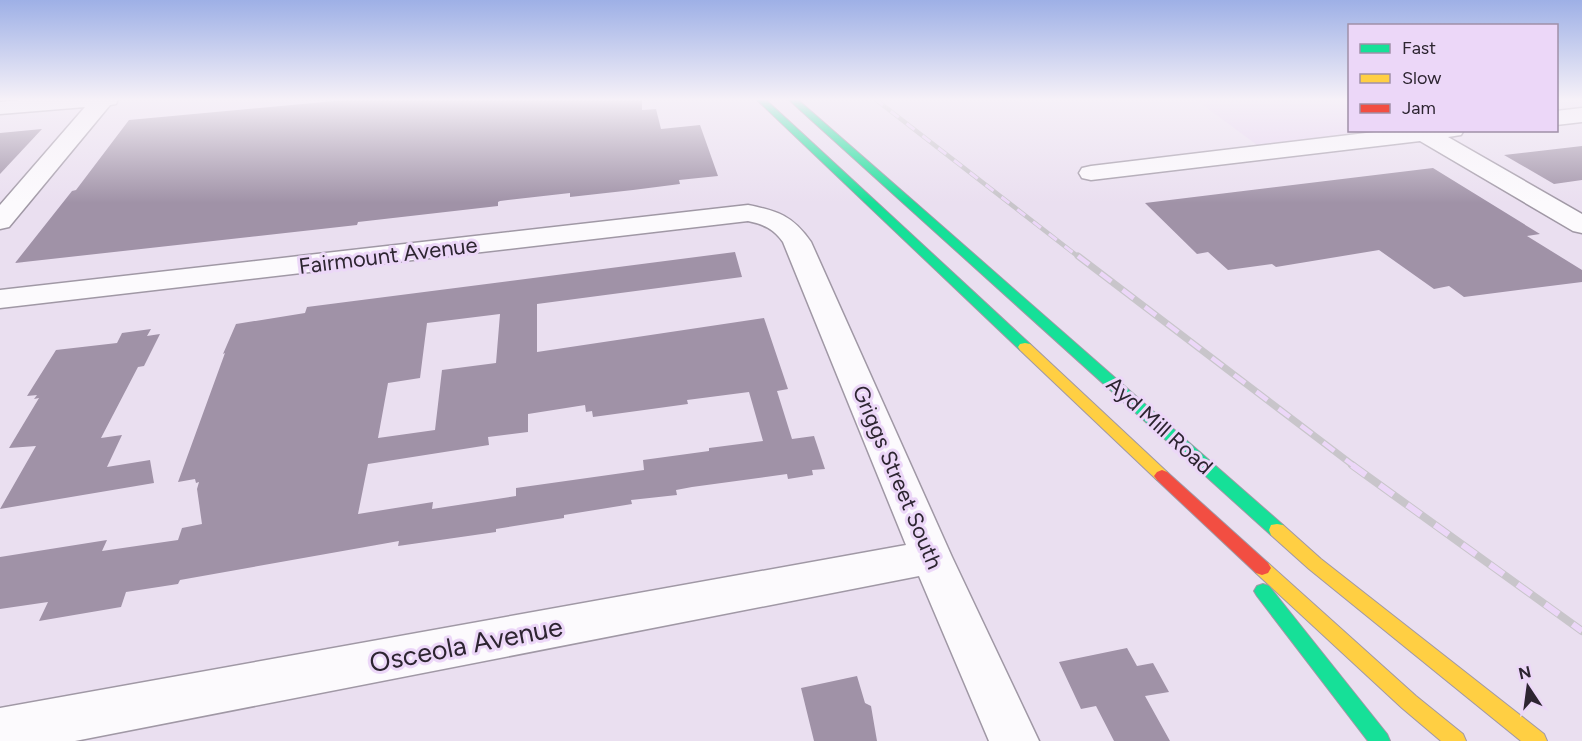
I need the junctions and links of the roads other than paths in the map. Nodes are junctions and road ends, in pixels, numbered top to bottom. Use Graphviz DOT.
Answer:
graph roads {
  1 [pos="75,134"];
  2 [pos="797,134"];
  3 [pos="831,134"];
  4 [pos="1425,134"];
  5 [pos="1091,173"];
  6 [pos="776,218"];
  7 [pos="0,221"];
  8 [pos="1582,225"];
  9 [pos="0,300"];
  10 [pos="1207,518"];
  11 [pos="931,557"];
  12 [pos="0,732"];
  13 [pos="1014,741"];
  14 [pos="1380,741"];
  15 [pos="1456,741"];
  16 [pos="1537,741"];
  1 -- 7 [label="street"];
  2 -- 10 [label="main road, Ayd Mill Road"];
  3 -- 16 [label="main road, Ayd Mill Road"];
  4 -- 5 [label="street"];
  4 -- 8 [label="street"];
  6 -- 9 [label="street, Fairmount Avenue"];
  6 -- 11 [label="street, Griggs Street South"];
  10 -- 14 [label="main road"];
  10 -- 15 [label="main road, Ayd Mill Road"];
  11 -- 12 [label="street, Osceola Avenue"];
  11 -- 13 [label="street, Griggs Street South"];
}
